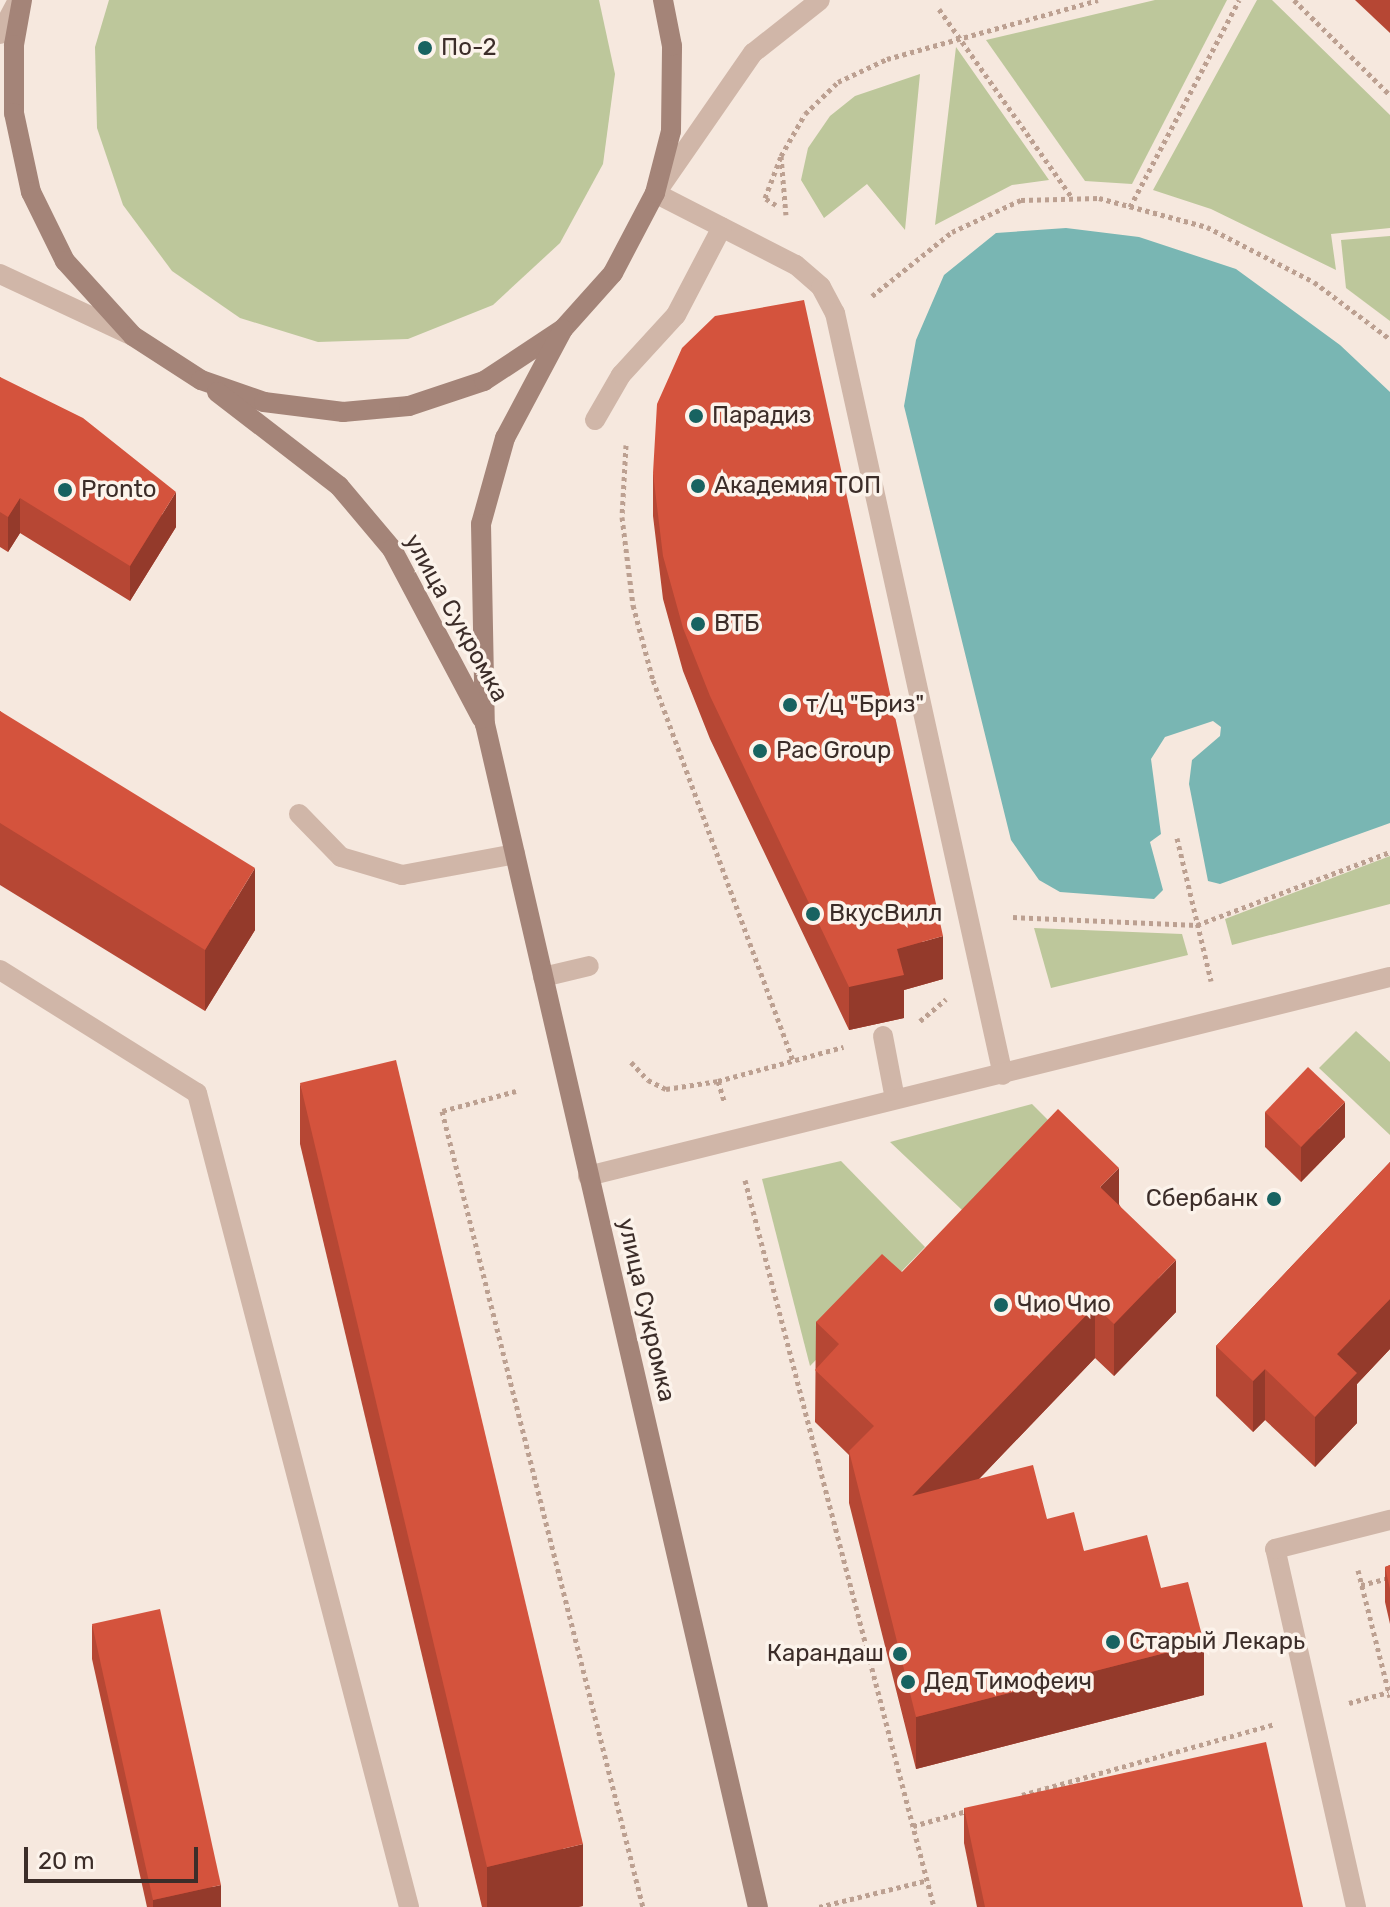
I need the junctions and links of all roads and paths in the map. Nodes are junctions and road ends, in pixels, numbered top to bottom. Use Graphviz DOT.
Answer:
graph roads {
  1 [pos="20,0"];
  2 [pos="663,0"];
  3 [pos="820,0"];
  4 [pos="1098,0"];
  5 [pos="1239,0"];
  6 [pos="1294,0"];
  7 [pos="939,9"];
  8 [pos="0,34"];
  9 [pos="959,37"];
  10 [pos="1390,95"];
  11 [pos="655,193"];
  12 [pos="1073,199"];
  13 [pos="1130,207"];
  14 [pos="797,221"];
  15 [pos="722,227"];
  16 [pos="0,274"];
  17 [pos="860,291"];
  18 [pos="563,329"];
  19 [pos="133,336"];
  20 [pos="1390,339"];
  21 [pos="201,380"];
  22 [pos="595,420"];
  23 [pos="627,440"];
  24 [pos="485,724"];
  25 [pos="299,814"];
  26 [pos="1177,838"];
  27 [pos="1390,852"];
  28 [pos="515,854"];
  29 [pos="1013,917"];
  30 [pos="1197,925"];
  31 [pos="589,966"];
  32 [pos="0,970"];
  33 [pos="543,977"];
  34 [pos="1390,977"];
  35 [pos="1212,982"];
  36 [pos="883,1036"];
  37 [pos="631,1062"];
  38 [pos="1003,1075"];
  39 [pos="718,1081"];
  40 [pos="516,1091"];
  41 [pos="895,1099"];
  42 [pos="734,1140"];
  43 [pos="588,1176"];
  44 [pos="1390,1520"];
  45 [pos="1348,1531"];
  46 [pos="1390,1578"];
  47 [pos="1361,1585"];
  48 [pos="1389,1694"];
  49 [pos="1312,1713"];
  50 [pos="1005,1800"];
  51 [pos="974,1809"];
  52 [pos="913,1826"];
  53 [pos="928,1880"];
  54 [pos="409,1907"];
  55 [pos="643,1907"];
  56 [pos="758,1907"];
  57 [pos="819,1907"];
  58 [pos="934,1907"];
  59 [pos="1356,1907"];
  1 -- 8 [label="street"];
  1 -- 19 [label="main road"];
  2 -- 11 [label="main road"];
  3 -- 11 [label="street"];
  4 -- 9 [label="path"];
  5 -- 13 [label="path"];
  6 -- 10 [label="path"];
  7 -- 9 [label="path"];
  9 -- 12 [label="path"];
  9 -- 14 [label="path"];
  11 -- 15 [label="street"];
  11 -- 18 [label="main road"];
  12 -- 13 [label="path"];
  12 -- 17 [label="path"];
  13 -- 20 [label="path"];
  15 -- 22 [label="street"];
  15 -- 38 [label="street"];
  16 -- 19 [label="street"];
  18 -- 21 [label="main road"];
  18 -- 24 [label="main road, улица Сукромка"];
  19 -- 21 [label="main road"];
  21 -- 24 [label="main road, улица Сукромка"];
  23 -- 39 [label="path"];
  24 -- 28 [label="main road, улица Сукромка"];
  25 -- 28 [label="street"];
  26 -- 30 [label="path"];
  27 -- 30 [label="path"];
  28 -- 33 [label="main road, улица Сукромка"];
  29 -- 30 [label="path"];
  30 -- 35 [label="path"];
  31 -- 33 [label="street"];
  32 -- 54 [label="street"];
  33 -- 43 [label="main road, улица Сукромка"];
  34 -- 38 [label="street"];
  36 -- 41 [label="street"];
  37 -- 39 [label="path"];
  38 -- 41 [label="street"];
  39 -- 42 [label="path"];
  40 -- 55 [label="path"];
  41 -- 42 [label="street"];
  42 -- 43 [label="street"];
  42 -- 52 [label="path"];
  43 -- 56 [label="main road, улица Сукромка"];
  44 -- 45 [label="street"];
  45 -- 47 [label="path"];
  45 -- 49 [label="street"];
  46 -- 47 [label="path"];
  47 -- 48 [label="path"];
  48 -- 49 [label="path"];
  49 -- 50 [label="path"];
  49 -- 59 [label="street"];
  51 -- 52 [label="path"];
  52 -- 53 [label="path"];
  53 -- 57 [label="path"];
  53 -- 58 [label="path"];
}
